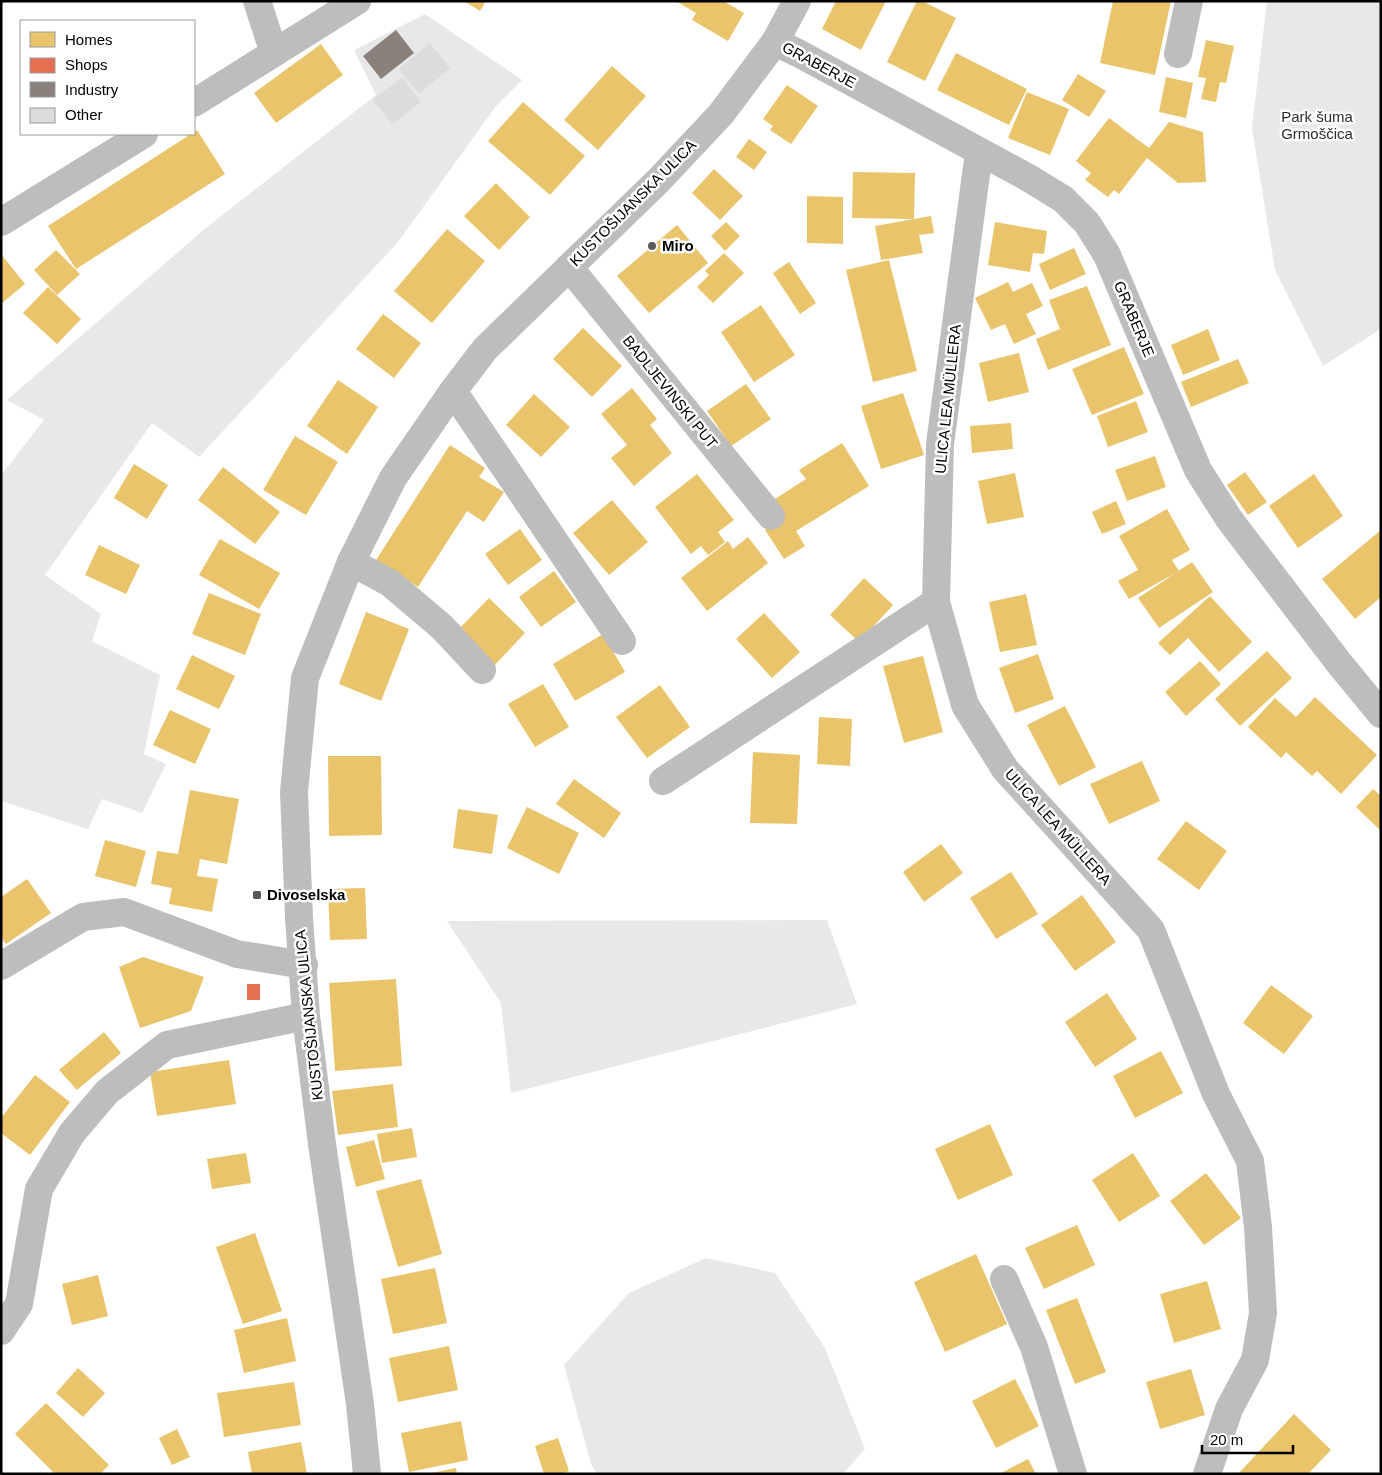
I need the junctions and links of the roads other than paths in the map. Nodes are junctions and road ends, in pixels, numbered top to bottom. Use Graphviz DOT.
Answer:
graph roads {
  1 [pos="257,1"];
  2 [pos="357,1"];
  3 [pos="797,1"];
  4 [pos="1189,1"];
  5 [pos="775,42"];
  6 [pos="274,53"];
  7 [pos="1178,54"];
  8 [pos="195,102"];
  9 [pos="142,135"];
  10 [pos="979,152"];
  11 [pos="1,222"];
  12 [pos="569,267"];
  13 [pos="453,391"];
  14 [pos="771,516"];
  15 [pos="351,562"];
  16 [pos="936,602"];
  17 [pos="622,641"];
  18 [pos="482,670"];
  19 [pos="1381,714"];
  20 [pos="663,781"];
  21 [pos="304,965"];
  22 [pos="1,966"];
  23 [pos="306,1016"];
  24 [pos="1004,1279"];
  25 [pos="1,1331"];
  26 [pos="367,1474"];
  27 [pos="1073,1474"];
  28 [pos="1207,1474"];
  1 -- 6 [label="street"];
  2 -- 6 [label="street"];
  3 -- 5 [label="street, KUSTOŠIJANSKA ULICA"];
  4 -- 7 [label="street"];
  5 -- 10 [label="street, GRABERJE"];
  5 -- 12 [label="street, KUSTOŠIJANSKA ULICA"];
  6 -- 8 [label="street"];
  9 -- 11 [label="street"];
  10 -- 16 [label="street, ULICA LEA MÜLLERA"];
  10 -- 19 [label="street, GRABERJE"];
  12 -- 13 [label="street, KUSTOŠIJANSKA ULICA"];
  12 -- 14 [label="street, BADLJEVINSKI PUT"];
  13 -- 15 [label="street, KUSTOŠIJANSKA ULICA"];
  13 -- 17 [label="street"];
  15 -- 18 [label="street"];
  15 -- 21 [label="street, KUSTOŠIJANSKA ULICA"];
  16 -- 20 [label="street"];
  16 -- 28 [label="street, ULICA LEA MÜLLERA"];
  21 -- 22 [label="street"];
  21 -- 23 [label="street, KUSTOŠIJANSKA ULICA"];
  23 -- 25 [label="street"];
  23 -- 26 [label="street, KUSTOŠIJANSKA ULICA"];
  24 -- 27 [label="street"];
}
